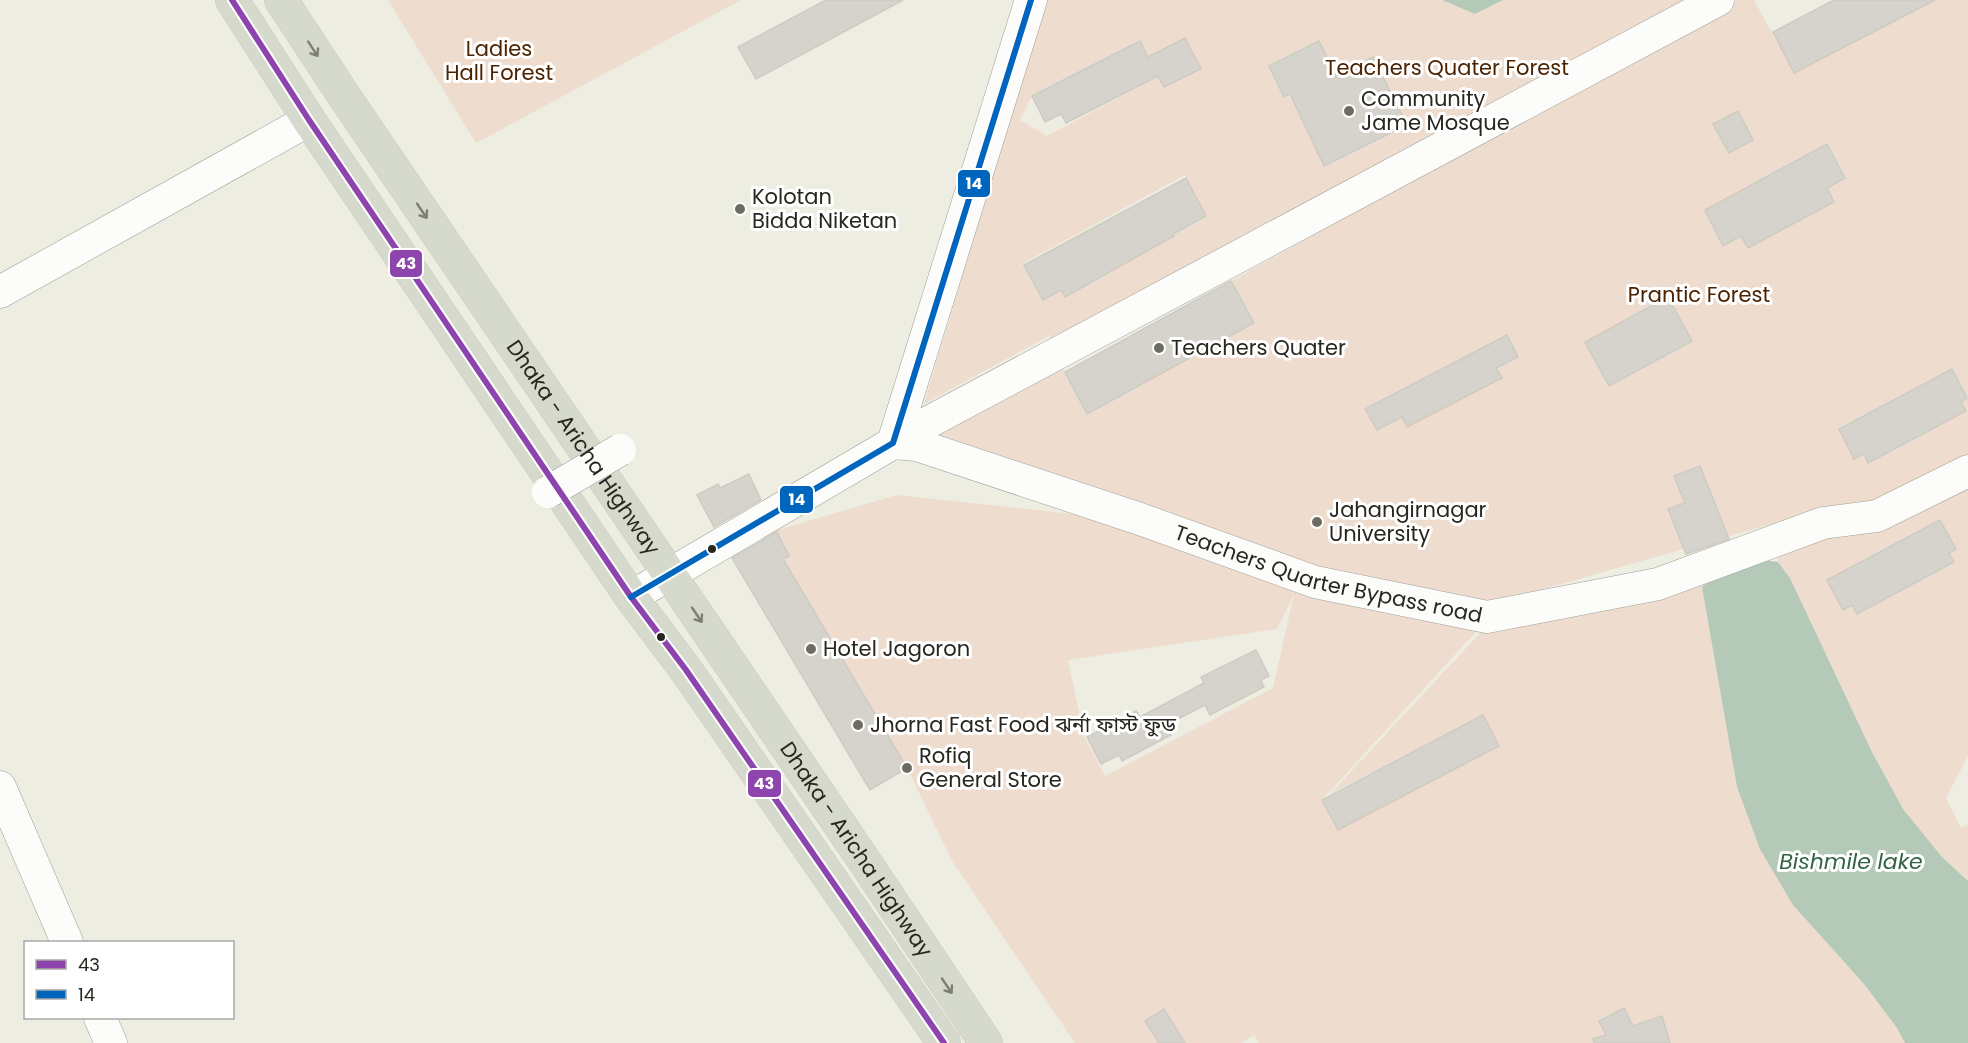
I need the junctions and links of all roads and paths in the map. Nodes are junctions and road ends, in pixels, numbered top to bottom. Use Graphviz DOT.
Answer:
graph roads {
  1 [pos="232,0"];
  2 [pos="282,0"];
  3 [pos="1031,0"];
  4 [pos="1718,0"];
  5 [pos="309,120"];
  6 [pos="0,292"];
  7 [pos="893,443"];
  8 [pos="620,450"];
  9 [pos="1968,471"];
  10 [pos="548,492"];
  11 [pos="670,574"];
  12 [pos="631,597"];
  13 [pos="0,788"];
  14 [pos="67,941"];
  15 [pos="101,1019"];
  16 [pos="111,1043"];
  17 [pos="944,1043"];
  18 [pos="986,1043"];
  1 -- 5 [label="highway, Dhaka - Aricha Highway"];
  2 -- 11 [label="highway, Dhaka - Aricha Highway, one-way"];
  3 -- 7 [label="street"];
  4 -- 7 [label="street"];
  5 -- 6 [label="street"];
  5 -- 12 [label="highway, Dhaka - Aricha Highway"];
  7 -- 9 [label="street, Teachers Quarter Bypass road"];
  7 -- 11 [label="street"];
  8 -- 10 [label="street, bridge"];
  11 -- 12 [label="street"];
  11 -- 18 [label="highway, Dhaka - Aricha Highway, one-way"];
  12 -- 17 [label="highway, Dhaka - Aricha Highway"];
  13 -- 14 [label="street"];
  15 -- 16 [label="street"];
}
